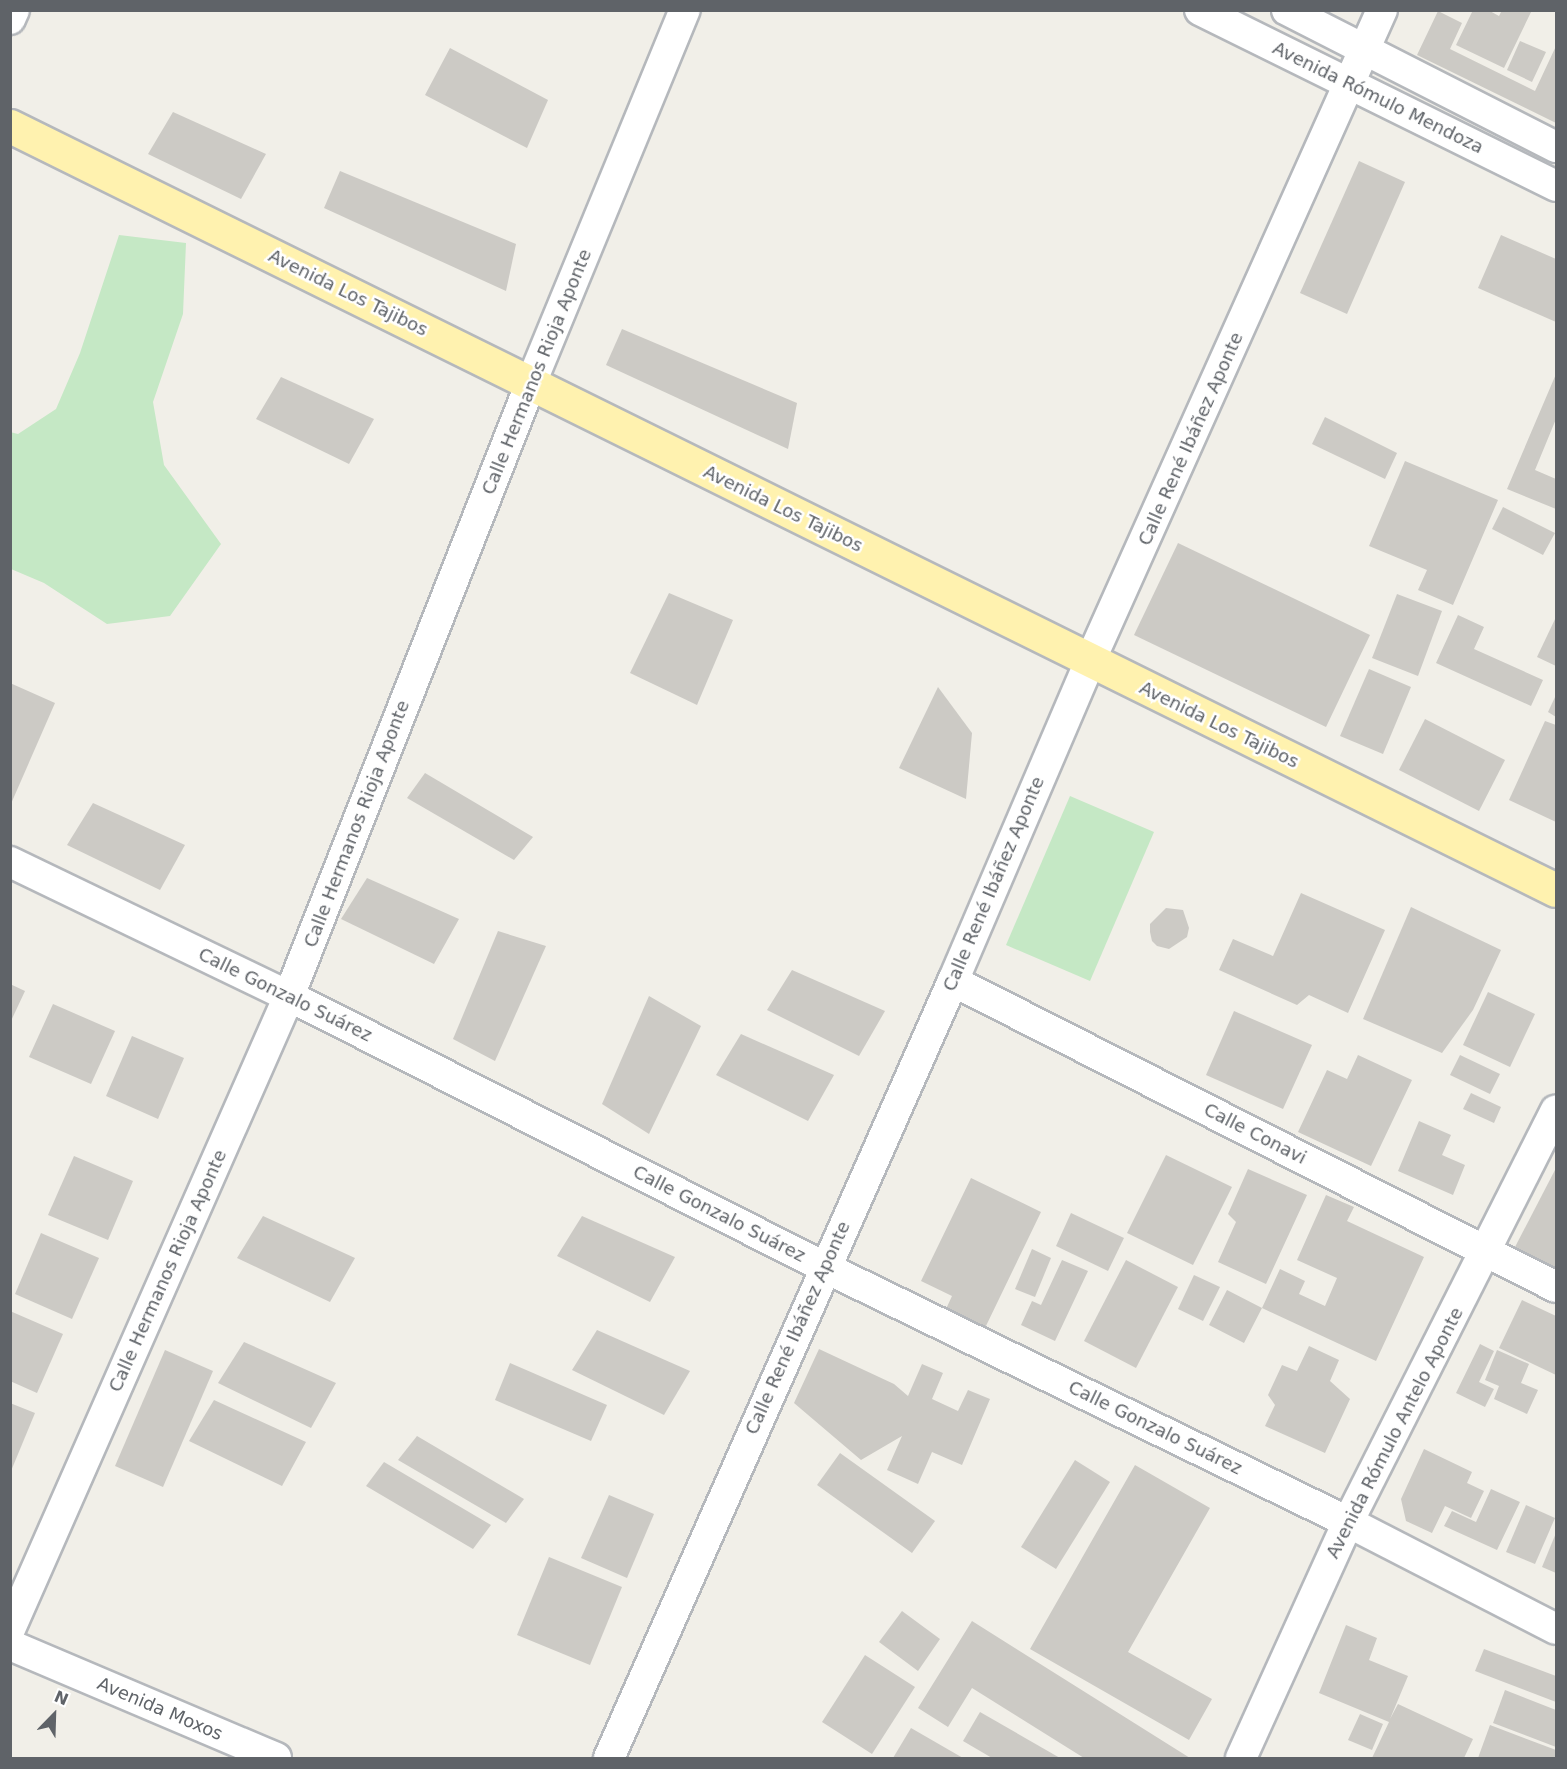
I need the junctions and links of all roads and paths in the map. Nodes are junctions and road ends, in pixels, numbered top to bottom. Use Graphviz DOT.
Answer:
graph roads {
  1 [pos="14,10"];
  2 [pos="686,10"];
  3 [pos="1200,10"];
  4 [pos="1287,10"];
  5 [pos="1383,10"];
  6 [pos="10,19"];
  7 [pos="1365,50"];
  8 [pos="1351,84"];
  9 [pos="10,126"];
  10 [pos="1557,147"];
  11 [pos="1557,186"];
  12 [pos="531,383"];
  13 [pos="1090,662"];
  14 [pos="10,862"];
  15 [pos="1557,890"];
  16 [pos="953,981"];
  17 [pos="289,996"];
  18 [pos="1557,1111"];
  19 [pos="1486,1251"];
  20 [pos="824,1267"];
  21 [pos="1557,1287"];
  22 [pos="1348,1522"];
  23 [pos="10,1629"];
  24 [pos="1557,1629"];
  25 [pos="10,1645"];
  26 [pos="276,1758"];
  27 [pos="609,1758"];
  28 [pos="1241,1758"];
  1 -- 6 [label="street"];
  2 -- 12 [label="street, Calle Hermanos Rioja Aponte"];
  3 -- 8 [label="street, Avenida Rómulo Mendoza"];
  4 -- 7 [label="street, Avenida Rómulo Mendoza"];
  5 -- 7 [label="street, Calle René Ibáñez Aponte"];
  7 -- 8 [label="street, Calle René Ibáñez Aponte"];
  7 -- 10 [label="street, Avenida Rómulo Mendoza"];
  8 -- 11 [label="street, Avenida Rómulo Mendoza"];
  8 -- 13 [label="street, Calle René Ibáñez Aponte"];
  9 -- 12 [label="main road, Avenida Los Tajibos"];
  12 -- 13 [label="main road, Avenida Los Tajibos"];
  12 -- 17 [label="street, Calle Hermanos Rioja Aponte"];
  13 -- 15 [label="main road, Avenida Los Tajibos"];
  13 -- 16 [label="street, Calle René Ibáñez Aponte"];
  14 -- 17 [label="street, Calle Gonzalo Suárez"];
  16 -- 19 [label="street, Calle Conavi"];
  16 -- 20 [label="street, Calle René Ibáñez Aponte"];
  17 -- 20 [label="street, Calle Gonzalo Suárez"];
  17 -- 23 [label="street, Calle Hermanos Rioja Aponte"];
  18 -- 19 [label="street, Avenida Rómulo Antelo Aponte"];
  19 -- 21 [label="street, Calle Conavi"];
  19 -- 22 [label="street, Avenida Rómulo Antelo Aponte"];
  20 -- 22 [label="street, Calle Gonzalo Suárez"];
  20 -- 27 [label="street, Calle René Ibáñez Aponte"];
  22 -- 24 [label="street, Calle Gonzalo Suárez"];
  22 -- 28 [label="street, Avenida Rómulo Antelo Aponte"];
  25 -- 26 [label="street, Avenida Moxos"];
}
